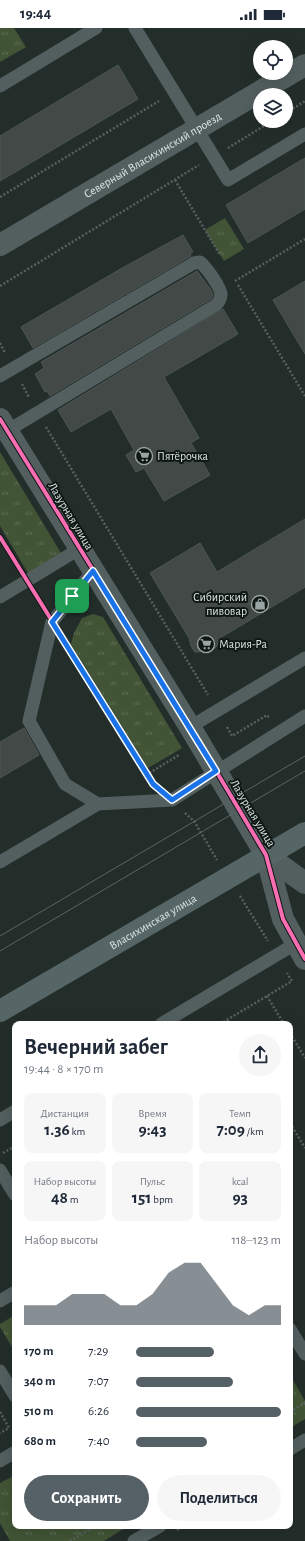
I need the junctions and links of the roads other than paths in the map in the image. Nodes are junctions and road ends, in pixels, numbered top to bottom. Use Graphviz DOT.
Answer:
graph roads {
  1 [pos="96,28"];
  2 [pos="135,28"];
  3 [pos="305,65"];
  4 [pos="0,86"];
  5 [pos="197,129"];
  6 [pos="305,134"];
  7 [pos="0,246"];
  8 [pos="0,376"];
  9 [pos="4,425"];
  10 [pos="79,549"];
  11 [pos="93,571"];
  12 [pos="0,597"];
  13 [pos="305,658"];
  14 [pos="305,716"];
  15 [pos="190,727"];
  16 [pos="216,771"];
  17 [pos="98,804"];
  18 [pos="305,833"];
  19 [pos="266,855"];
  20 [pos="0,862"];
  21 [pos="305,883"];
  22 [pos="300,951"];
  23 [pos="0,1011"];
  24 [pos="167,1021"];
  25 [pos="12,1113"];
  26 [pos="0,1120"];
  27 [pos="0,1170"];
  28 [pos="12,1190"];
  29 [pos="12,1294"];
  30 [pos="0,1301"];
  31 [pos="293,1333"];
  32 [pos="305,1354"];
  33 [pos="0,1371"];
  34 [pos="12,1391"];
  35 [pos="305,1440"];
  36 [pos="293,1447"];
  37 [pos="12,1454"];
  38 [pos="0,1461"];
  39 [pos="155,1529"];
  40 [pos="134,1541"];
  1 -- 4 [label="lane"];
  2 -- 5 [label="lane"];
  3 -- 5 [label="street, Северный Власихинский проезд"];
  5 -- 6 [label="lane"];
  5 -- 7 [label="street, Северный Власихинский проезд"];
  8 -- 9 [label="lane"];
  9 -- 10 [label="street, Лазурная улица"];
  10 -- 11 [label="street, Лазурная улица"];
  10 -- 12 [label="lane"];
  11 -- 15 [label="street, Лазурная улица"];
  11 -- 17 [label="lane"];
  13 -- 15 [label="lane"];
  14 -- 16 [label="lane"];
  15 -- 16 [label="street, Лазурная улица"];
  16 -- 17 [label="lane"];
  16 -- 19 [label="street, Лазурная улица"];
  17 -- 20 [label="lane"];
  18 -- 19 [label="highway, Власихинская улица"];
  19 -- 21 [label="street, Лазурная улица"];
  19 -- 22 [label="street, Лазурная улица"];
  19 -- 23 [label="highway, Власихинская улица"];
  22 -- 24 [label="lane"];
  25 -- 26 [label="lane"];
  27 -- 28 [label="lane"];
  29 -- 30 [label="lane"];
  31 -- 32 [label="lane"];
  33 -- 34 [label="lane"];
  35 -- 36 [label="lane"];
  37 -- 38 [label="lane"];
  39 -- 40 [label="lane"];
}
